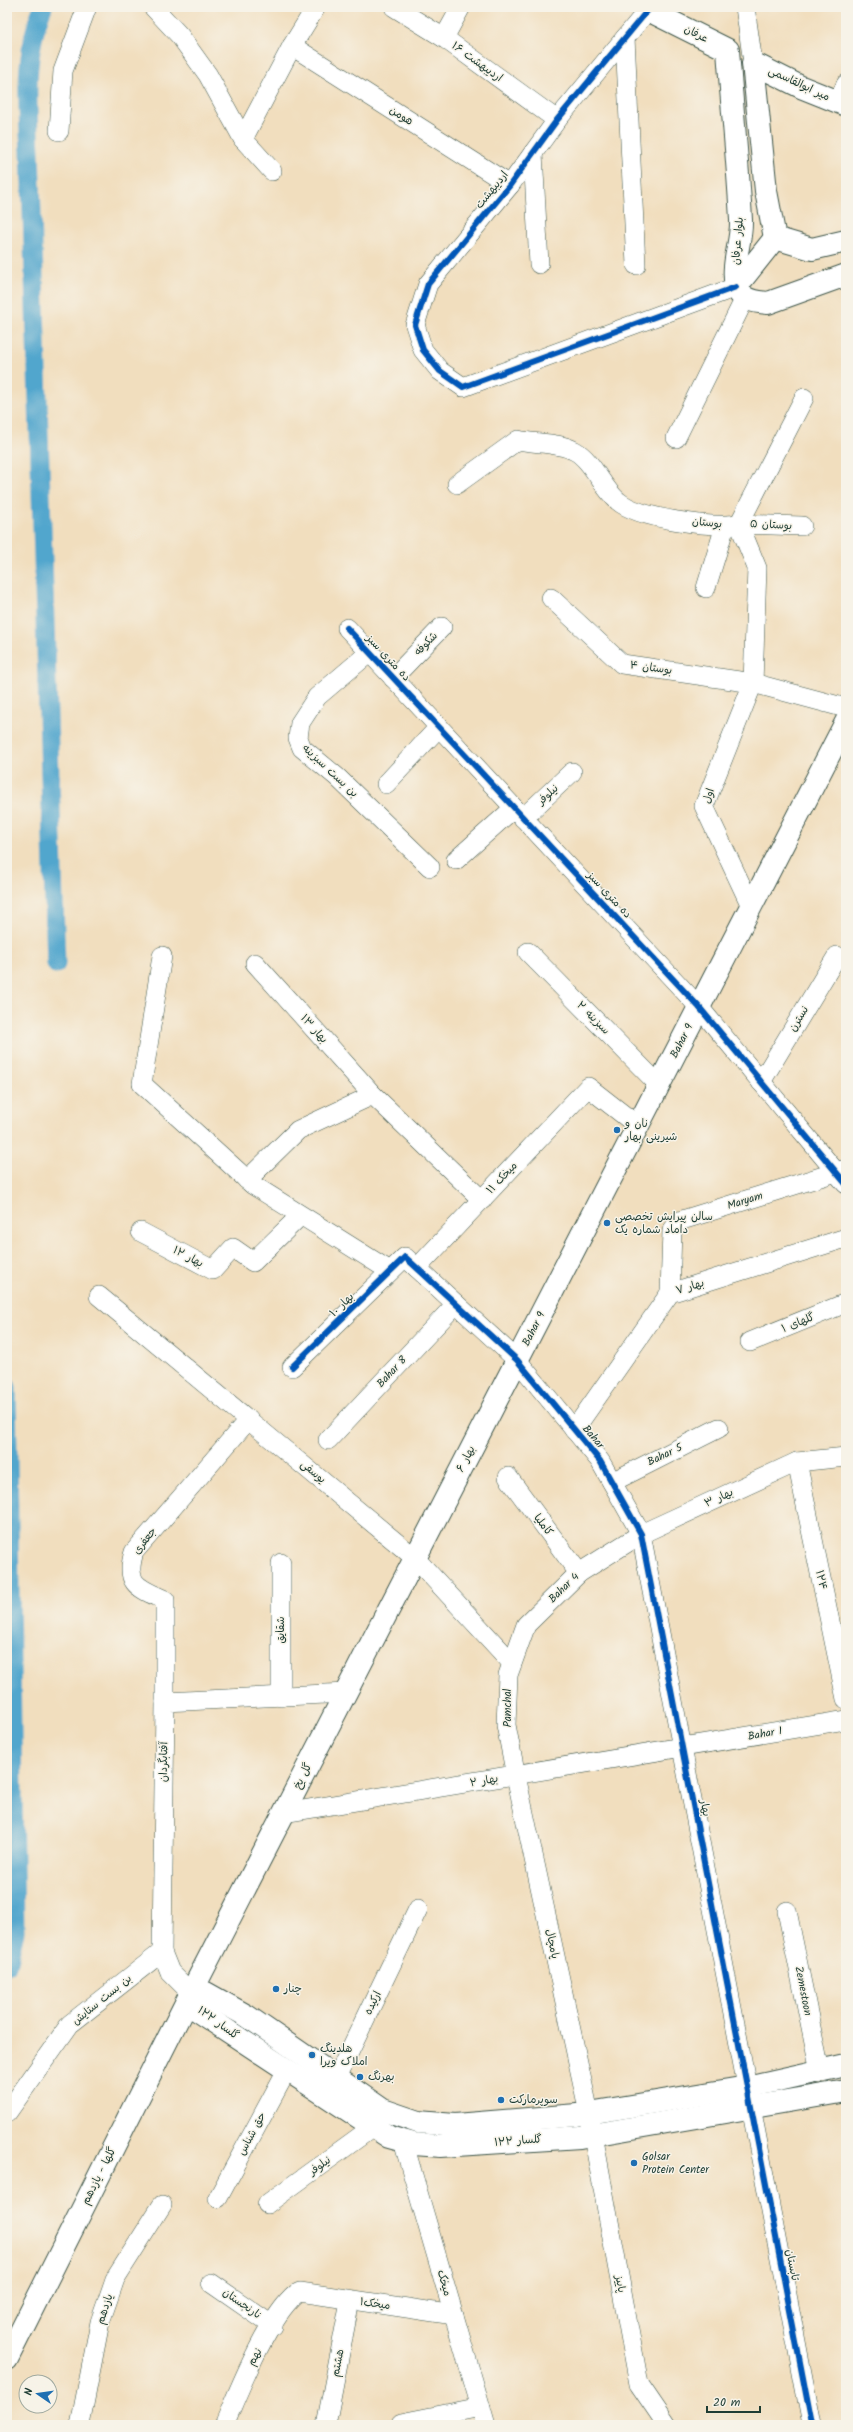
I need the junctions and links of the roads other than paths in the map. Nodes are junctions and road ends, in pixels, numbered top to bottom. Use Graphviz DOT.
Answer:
graph roads {
  1 [pos="87,7"];
  2 [pos="153,7"];
  3 [pos="316,7"];
  4 [pos="394,7"];
  5 [pos="461,7"];
  6 [pos="745,7"];
  7 [pos="645,8"];
  8 [pos="444,38"];
  9 [pos="624,38"];
  10 [pos="292,46"];
  11 [pos="728,50"];
  12 [pos="753,63"];
  13 [pos="843,97"];
  14 [pos="557,120"];
  15 [pos="59,130"];
  16 [pos="243,139"];
  17 [pos="533,153"];
  18 [pos="272,171"];
  19 [pos="510,186"];
  20 [pos="775,238"];
  21 [pos="846,241"];
  22 [pos="539,264"];
  23 [pos="636,265"];
  24 [pos="846,275"];
  25 [pos="740,292"];
  26 [pos="804,398"];
  27 [pos="676,438"];
  28 [pos="458,484"];
  29 [pos="732,525"];
  30 [pos="802,526"];
  31 [pos="706,588"];
  32 [pos="551,598"];
  33 [pos="442,627"];
  34 [pos="347,628"];
  35 [pos="370,652"];
  36 [pos="393,678"];
  37 [pos="753,683"];
  38 [pos="846,708"];
  39 [pos="846,722"];
  40 [pos="439,727"];
  41 [pos="572,772"];
  42 [pos="386,784"];
  43 [pos="518,813"];
  44 [pos="456,860"];
  45 [pos="430,867"];
  46 [pos="751,906"];
  47 [pos="528,952"];
  48 [pos="162,956"];
  49 [pos="837,956"];
  50 [pos="255,963"];
  51 [pos="699,1007"];
  52 [pos="760,1082"];
  53 [pos="659,1085"];
  54 [pos="373,1095"];
  55 [pos="638,1126"];
  56 [pos="844,1170"];
  57 [pos="247,1180"];
  58 [pos="482,1200"];
  59 [pos="300,1216"];
  60 [pos="141,1232"];
  61 [pos="846,1238"];
  62 [pos="411,1262"];
  63 [pos="390,1272"];
  64 [pos="670,1293"];
  65 [pos="99,1296"];
  66 [pos="846,1303"];
  67 [pos="456,1304"];
  68 [pos="750,1342"];
  69 [pos="517,1360"];
  70 [pos="292,1367"];
  71 [pos="249,1419"];
  72 [pos="719,1428"];
  73 [pos="574,1430"];
  74 [pos="328,1440"];
  75 [pos="846,1457"];
  76 [pos="797,1462"];
  77 [pos="508,1477"];
  78 [pos="612,1482"];
  79 [pos="641,1534"];
  80 [pos="415,1558"];
  81 [pos="281,1563"];
  82 [pos="579,1573"];
  83 [pos="512,1663"];
  84 [pos="346,1693"];
  85 [pos="281,1697"];
  86 [pos="846,1699"];
  87 [pos="165,1702"];
  88 [pos="846,1720"];
  89 [pos="683,1748"];
  90 [pos="516,1776"];
  91 [pos="284,1813"];
  92 [pos="418,1909"];
  93 [pos="787,1911"];
  94 [pos="162,1952"];
  95 [pos="191,1993"];
  96 [pos="846,2065"];
  97 [pos="287,2070"];
  98 [pos="820,2071"];
  99 [pos="747,2087"];
  100 [pos="332,2088"];
  101 [pos="846,2091"];
  102 [pos="751,2109"];
  103 [pos="7,2113"];
  104 [pos="589,2113"];
  105 [pos="373,2127"];
  106 [pos="592,2136"];
  107 [pos="403,2141"];
  108 [pos="218,2198"];
  109 [pos="267,2204"];
  110 [pos="162,2205"];
  111 [pos="211,2283"];
  112 [pos="296,2294"];
  113 [pos="350,2301"];
  114 [pos="454,2315"];
  115 [pos="273,2326"];
  116 [pos="7,2360"];
  117 [pos="484,2416"];
  118 [pos="400,2423"];
  119 [pos="80,2425"];
  120 [pos="224,2425"];
  121 [pos="326,2425"];
  122 [pos="667,2425"];
  123 [pos="812,2425"];
  1 -- 15 [label="street"];
  2 -- 16 [label="street"];
  3 -- 10 [label="street"];
  4 -- 8 [label="street, ۱۶ اردیبهشت"];
  5 -- 8 [label="street"];
  6 -- 12 [label="street"];
  7 -- 9 [label="street, اردیبهشت"];
  7 -- 11 [label="main road, عرفان"];
  8 -- 14 [label="street, ۱۶ اردیبهشت"];
  9 -- 14 [label="street, اردیبهشت"];
  9 -- 23 [label="street"];
  10 -- 16 [label="street"];
  10 -- 19 [label="street, هومن"];
  11 -- 12 [label="street"];
  11 -- 25 [label="main road, بلوار عرفان"];
  12 -- 13 [label="main road, میر ابوالقاسمی"];
  12 -- 20 [label="main road"];
  14 -- 17 [label="street, اردیبهشت"];
  16 -- 18 [label="street"];
  17 -- 19 [label="street, اردیبهشت"];
  17 -- 22 [label="street"];
  19 -- 25 [label="street, اردیبهشت"];
  20 -- 21 [label="main road"];
  20 -- 25 [label="main road"];
  24 -- 25 [label="main road"];
  25 -- 27 [label="street"];
  26 -- 29 [label="street"];
  28 -- 29 [label="street, بوستان"];
  29 -- 30 [label="street, بوستان ۵"];
  29 -- 31 [label="street"];
  29 -- 37 [label="street"];
  32 -- 37 [label="street, بوستان ۴"];
  33 -- 36 [label="street, شکوفه"];
  34 -- 35 [label="street, ده متری سبز"];
  35 -- 36 [label="street, ده متری سبز"];
  35 -- 45 [label="street, بن بست سبزینه"];
  36 -- 40 [label="street, ده متری سبز"];
  37 -- 38 [label="street"];
  37 -- 46 [label="street, اول"];
  39 -- 46 [label="main road, Bahar 9"];
  40 -- 42 [label="street"];
  40 -- 43 [label="street, ده متری سبز"];
  41 -- 43 [label="street, نیلوفر"];
  43 -- 44 [label="street, نیلوفر"];
  43 -- 51 [label="street, ده متری سبز"];
  46 -- 51 [label="main road, Bahar 9"];
  47 -- 53 [label="street, سبزینه ۲"];
  48 -- 57 [label="street"];
  49 -- 52 [label="street, نسترن"];
  50 -- 54 [label="street, بهار ۱۳"];
  51 -- 52 [label="street, ده متری سبز"];
  51 -- 53 [label="main road, Bahar 9"];
  52 -- 56 [label="street, ده متری سبز"];
  53 -- 55 [label="main road, Bahar 9"];
  54 -- 57 [label="street"];
  54 -- 58 [label="street, بهار ۱۳"];
  55 -- 58 [label="street, میخک ۱۱"];
  55 -- 69 [label="main road, Bahar 9"];
  56 -- 64 [label="street, Maryam"];
  57 -- 59 [label="street"];
  58 -- 62 [label="street, میخک ۱۱"];
  59 -- 60 [label="street, بهار ۱۲"];
  59 -- 63 [label="street"];
  61 -- 64 [label="street, بهار ۷"];
  62 -- 63 [label="street, بهار ۱۰"];
  62 -- 67 [label="street, Bahar"];
  63 -- 70 [label="street, بهار ۱۰"];
  64 -- 73 [label="street, بهار ۷"];
  65 -- 71 [label="street, یوسفی"];
  66 -- 68 [label="street, گلهای ۱"];
  67 -- 69 [label="street, Bahar"];
  67 -- 74 [label="street, Bahar 8"];
  69 -- 73 [label="street, Bahar"];
  69 -- 80 [label="main road, بهار ۶"];
  71 -- 80 [label="street, یوسفی"];
  71 -- 87 [label="street, جعفری"];
  72 -- 78 [label="street, Bahar 5"];
  73 -- 78 [label="street, Bahar"];
  75 -- 76 [label="street, بهار ۳"];
  76 -- 79 [label="street, بهار ۳"];
  76 -- 86 [label="street, ۱۲۴"];
  77 -- 82 [label="street, کاملیا"];
  78 -- 79 [label="street, Bahar"];
  79 -- 82 [label="street, Bahar 4"];
  79 -- 89 [label="street, بهار"];
  80 -- 83 [label="street, یوسفی"];
  80 -- 84 [label="main road, گل یخ"];
  81 -- 85 [label="street, شقایق"];
  82 -- 83 [label="street, Bahar 4"];
  83 -- 90 [label="street, Pamchal"];
  84 -- 85 [label="street"];
  84 -- 91 [label="main road, گل یخ"];
  85 -- 87 [label="street"];
  87 -- 94 [label="street, آفتابگردان"];
  88 -- 89 [label="street, Bahar 1"];
  89 -- 90 [label="street, بهار ۲"];
  89 -- 99 [label="street, بهار"];
  90 -- 91 [label="street, بهار ۲"];
  90 -- 104 [label="street, پامچال"];
  91 -- 95 [label="main road, گل یخ"];
  92 -- 100 [label="street, ارکیده"];
  93 -- 98 [label="street, Zemestoon"];
  94 -- 95 [label="street, آفتابگردان"];
  94 -- 103 [label="street, بن بست ستایش"];
  95 -- 97 [label="main road, گلسار ۱۲۲"];
  95 -- 100 [label="main road, گلسار ۱۲۲"];
  95 -- 116 [label="main road, گلها - یازدهم"];
  96 -- 98 [label="main road, گلسار ۱۲۲"];
  97 -- 100 [label="main road, گلسار ۱۲۲"];
  97 -- 108 [label="street, حق شناس"];
  98 -- 99 [label="main road, گلسار ۱۲۲"];
  99 -- 102 [label="street, بهار"];
  99 -- 104 [label="main road, گلسار ۱۲۲"];
  100 -- 104 [label="main road, گلسار ۱۲۲"];
  100 -- 105 [label="main road, گلسار ۱۲۲"];
  101 -- 102 [label="main road, گلسار ۱۲۲"];
  102 -- 106 [label="main road, گلسار ۱۲۲"];
  102 -- 123 [label="street, تابستان"];
  104 -- 106 [label="street, پامچال"];
  105 -- 107 [label="main road, گلسار ۱۲۲"];
  105 -- 109 [label="street, نیلوفر"];
  106 -- 107 [label="main road, گلسار ۱۲۲"];
  106 -- 122 [label="street, پاییز"];
  107 -- 114 [label="street, میخک"];
  110 -- 119 [label="street, یازدهم"];
  111 -- 115 [label="street, نارنجستان"];
  112 -- 113 [label="street, میخک۱"];
  112 -- 115 [label="street, نهم"];
  113 -- 114 [label="street, میخک۱"];
  113 -- 121 [label="street, هشتم"];
  114 -- 117 [label="street, میخک"];
  115 -- 120 [label="street, نهم"];
  117 -- 118 [label="street"];
}
